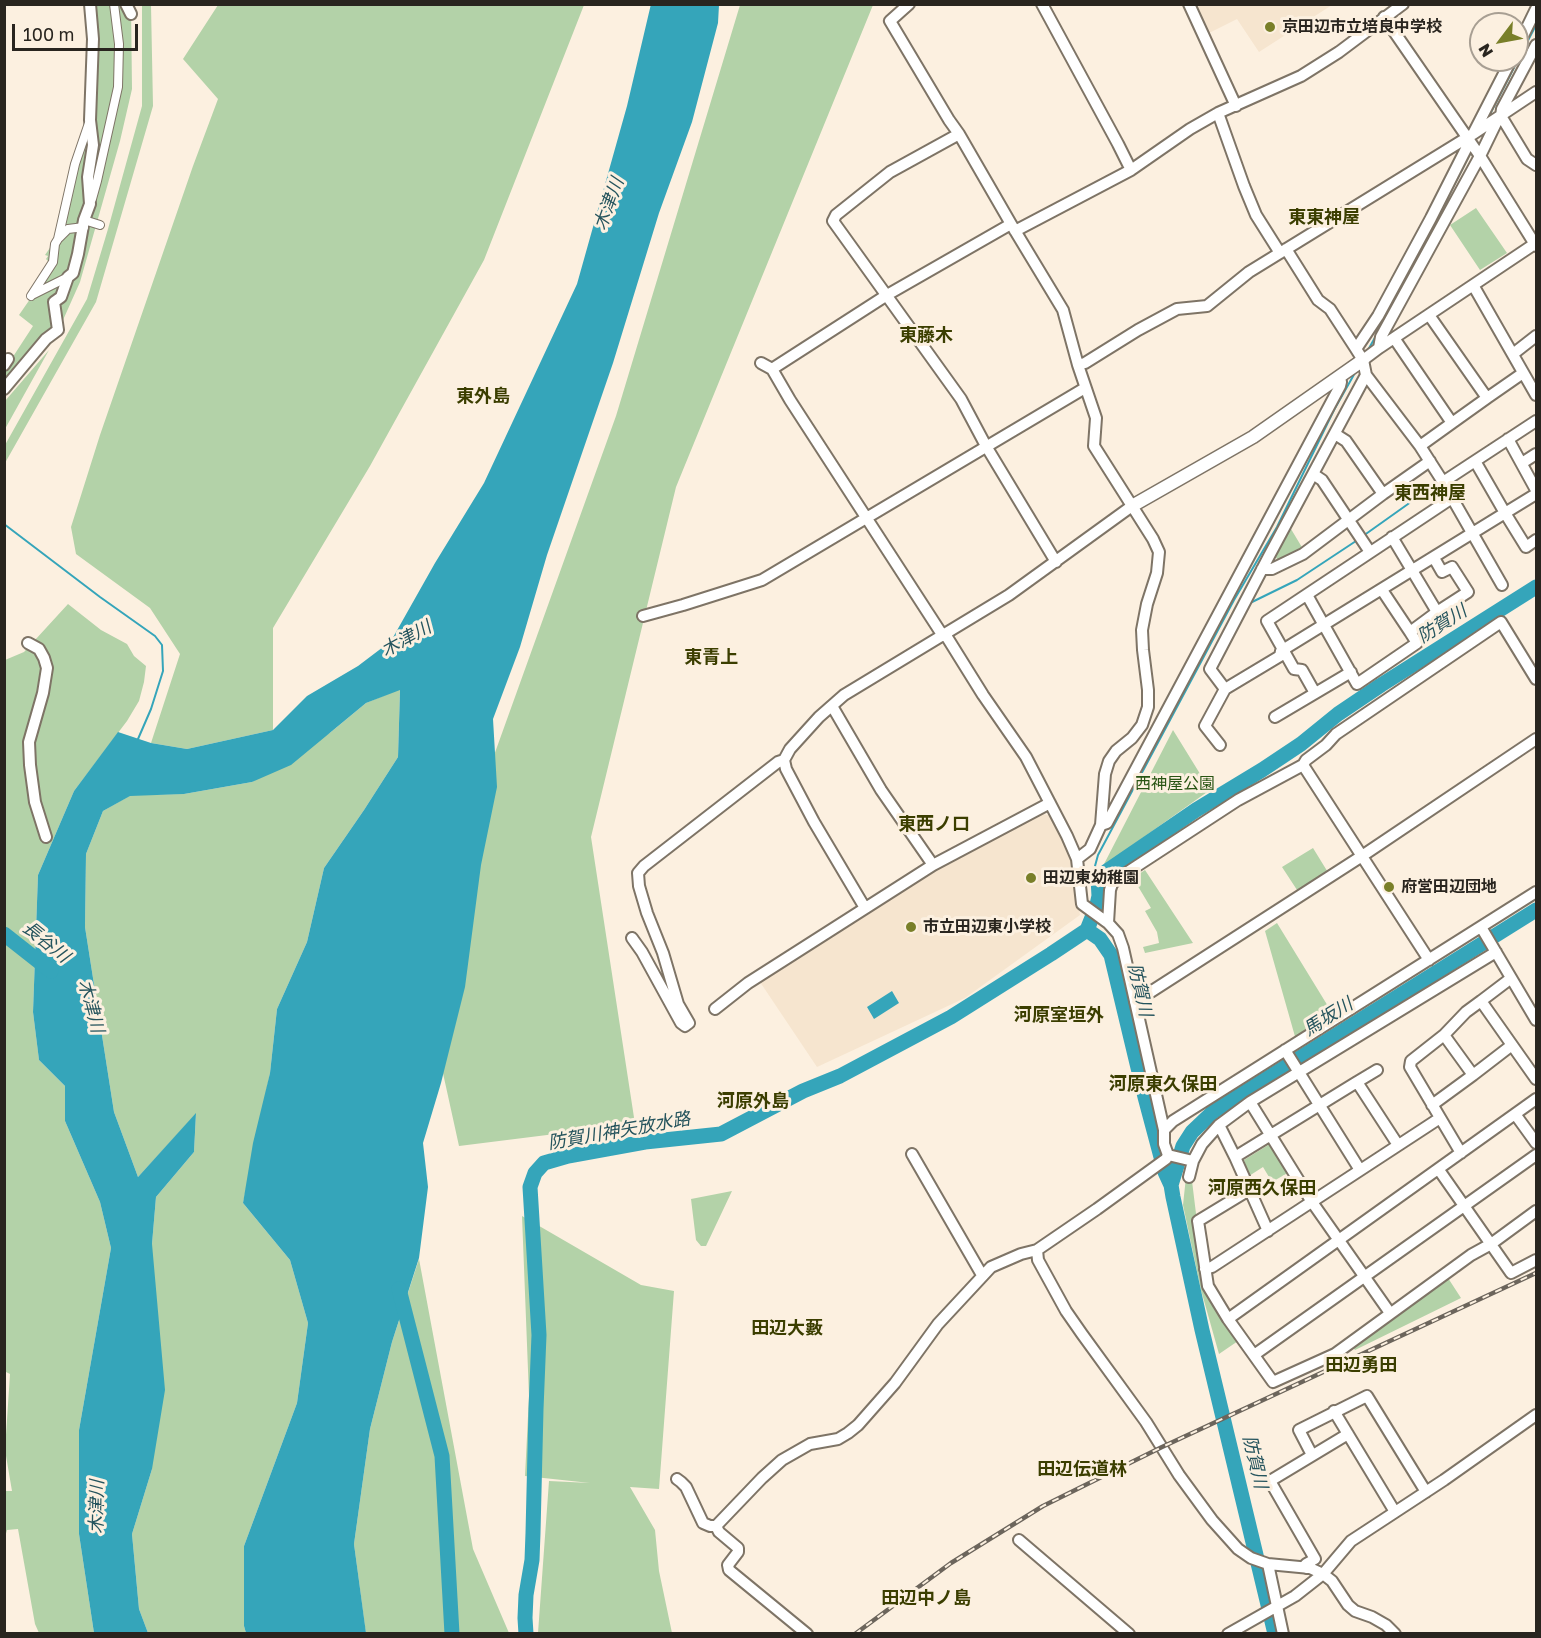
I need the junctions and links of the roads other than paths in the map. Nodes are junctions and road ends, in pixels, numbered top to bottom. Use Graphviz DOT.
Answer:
graph roads {
  1 [pos="90,4"];
  2 [pos="114,4"];
  3 [pos="909,4"];
  4 [pos="1042,4"];
  5 [pos="1189,4"];
  6 [pos="1403,4"];
  7 [pos="1536,9"];
  8 [pos="1384,17"];
  9 [pos="1529,23"];
  10 [pos="1536,45"];
  11 [pos="1505,72"];
  12 [pos="1536,92"];
  13 [pos="1236,106"];
  14 [pos="1218,113"];
  15 [pos="1499,118"];
  16 [pos="90,120"];
  17 [pos="960,134"];
  18 [pos="1470,139"];
  19 [pos="1479,155"];
  20 [pos="1536,165"];
  21 [pos="1131,170"];
  22 [pos="90,204"];
  23 [pos="84,224"];
  24 [pos="100,225"];
  25 [pos="1013,227"];
  26 [pos="58,239"];
  27 [pos="1536,244"];
  28 [pos="1283,251"];
  29 [pos="68,277"];
  30 [pos="1473,285"];
  31 [pos="887,296"];
  32 [pos="1429,315"];
  33 [pos="1536,336"];
  34 [pos="1394,338"];
  35 [pos="1379,348"];
  36 [pos="1356,349"];
  37 [pos="1513,354"];
  38 [pos="1363,360"];
  39 [pos="761,363"];
  40 [pos="1078,365"];
  41 [pos="772,369"];
  42 [pos="1523,373"];
  43 [pos="1366,375"];
  44 [pos="1339,378"];
  45 [pos="1085,388"];
  46 [pos="4,389"];
  47 [pos="1536,395"];
  48 [pos="1487,398"];
  49 [pos="1536,421"];
  50 [pos="1452,423"];
  51 [pos="1335,434"];
  52 [pos="1508,440"];
  53 [pos="986,446"];
  54 [pos="1420,446"];
  55 [pos="1536,454"];
  56 [pos="1430,461"];
  57 [pos="1475,461"];
  58 [pos="1521,463"];
  59 [pos="1313,474"];
  60 [pos="1442,480"];
  61 [pos="1536,492"];
  62 [pos="1383,494"];
  63 [pos="1452,498"];
  64 [pos="1132,506"];
  65 [pos="1505,513"];
  66 [pos="866,518"];
  67 [pos="1349,519"];
  68 [pos="1473,533"];
  69 [pos="1392,537"];
  70 [pos="1536,540"];
  71 [pos="1370,552"];
  72 [pos="1434,558"];
  73 [pos="1056,562"];
  74 [pos="1262,569"];
  75 [pos="1413,571"];
  76 [pos="1502,585"];
  77 [pos="1382,590"];
  78 [pos="1307,595"];
  79 [pos="1437,612"];
  80 [pos="643,616"];
  81 [pos="1324,625"];
  82 [pos="1410,632"];
  83 [pos="944,635"];
  84 [pos="28,643"];
  85 [pos="1284,650"];
  86 [pos="1198,652"];
  87 [pos="1210,669"];
  88 [pos="1351,672"];
  89 [pos="1536,679"];
  90 [pos="1225,689"];
  91 [pos="1315,693"];
  92 [pos="832,706"];
  93 [pos="1275,717"];
  94 [pos="1536,739"];
  95 [pos="1220,745"];
  96 [pos="784,760"];
  97 [pos="1303,765"];
  98 [pos="1050,803"];
  99 [pos="1101,825"];
  100 [pos="46,837"];
  101 [pos="1362,856"];
  102 [pos="1077,859"];
  103 [pos="933,865"];
  104 [pos="1536,892"];
  105 [pos="865,908"];
  106 [pos="1105,921"];
  107 [pos="1482,929"];
  108 [pos="632,938"];
  109 [pos="1494,949"];
  110 [pos="1429,960"];
  111 [pos="1510,979"];
  112 [pos="1481,1001"];
  113 [pos="1135,1002"];
  114 [pos="715,1008"];
  115 [pos="1536,1020"];
  116 [pos="1444,1035"];
  117 [pos="1512,1045"];
  118 [pos="1287,1053"];
  119 [pos="1297,1069"];
  120 [pos="1377,1070"];
  121 [pos="1473,1075"];
  122 [pos="1536,1079"];
  123 [pos="1357,1082"];
  124 [pos="1536,1099"];
  125 [pos="1250,1102"];
  126 [pos="1319,1105"];
  127 [pos="1432,1105"];
  128 [pos="1515,1114"];
  129 [pos="1440,1118"];
  130 [pos="1219,1125"];
  131 [pos="1164,1130"];
  132 [pos="1270,1135"];
  133 [pos="1536,1143"];
  134 [pos="1398,1145"];
  135 [pos="1461,1153"];
  136 [pos="912,1154"];
  137 [pos="1536,1155"];
  138 [pos="1235,1156"];
  139 [pos="1166,1159"];
  140 [pos="1190,1160"];
  141 [pos="1360,1170"];
  142 [pos="1439,1170"];
  143 [pos="1189,1177"];
  144 [pos="1249,1190"];
  145 [pos="1312,1202"];
  146 [pos="1464,1206"];
  147 [pos="1536,1210"];
  148 [pos="1268,1231"];
  149 [pos="1338,1241"];
  150 [pos="1491,1244"];
  151 [pos="1037,1250"];
  152 [pos="1536,1260"];
  153 [pos="1204,1269"];
  154 [pos="982,1275"];
  155 [pos="1365,1277"];
  156 [pos="1390,1314"];
  157 [pos="1228,1319"];
  158 [pos="1254,1355"];
  159 [pos="1334,1411"];
  160 [pos="1536,1416"];
  161 [pos="1348,1434"];
  162 [pos="1312,1455"];
  163 [pos="677,1479"];
  164 [pos="1426,1492"];
  165 [pos="1395,1512"];
  166 [pos="716,1526"];
  167 [pos="1019,1540"];
  168 [pos="1266,1563"];
  169 [pos="1306,1568"];
  170 [pos="1323,1574"];
  171 [pos="1276,1607"];
  172 [pos="807,1634"];
  173 [pos="1129,1634"];
  174 [pos="1228,1634"];
  175 [pos="1283,1634"];
  176 [pos="1395,1634"];
  1 -- 16 [label="street"];
  2 -- 22 [label="street"];
  3 -- 17 [label="street"];
  4 -- 21 [label="street"];
  5 -- 13 [label="street"];
  6 -- 8 [label="street"];
  7 -- 9 [label="street"];
  8 -- 13 [label="street"];
  8 -- 18 [label="street"];
  10 -- 15 [label="street"];
  11 -- 18 [label="street"];
  12 -- 15 [label="street"];
  13 -- 14 [label="street"];
  14 -- 21 [label="street"];
  14 -- 28 [label="street"];
  15 -- 18 [label="street"];
  15 -- 19 [label="street"];
  15 -- 20 [label="street"];
  16 -- 22 [label="street"];
  16 -- 26 [label="street"];
  17 -- 25 [label="street"];
  17 -- 31 [label="street"];
  18 -- 19 [label="street"];
  18 -- 28 [label="street"];
  18 -- 36 [label="street"];
  19 -- 27 [label="street"];
  19 -- 35 [label="street"];
  21 -- 25 [label="street"];
  22 -- 23 [label="street"];
  23 -- 24 [label="street"];
  23 -- 26 [label="street"];
  23 -- 29 [label="street"];
  25 -- 31 [label="street"];
  25 -- 40 [label="street"];
  26 -- 29 [label="street"];
  27 -- 30 [label="street"];
  28 -- 36 [label="street"];
  28 -- 40 [label="street"];
  29 -- 46 [label="street"];
  30 -- 32 [label="street"];
  30 -- 37 [label="street"];
  31 -- 41 [label="street"];
  31 -- 53 [label="street"];
  32 -- 34 [label="street"];
  32 -- 48 [label="street"];
  33 -- 37 [label="street"];
  34 -- 35 [label="street"];
  34 -- 50 [label="street"];
  35 -- 38 [label="street"];
  36 -- 38 [label="street"];
  37 -- 42 [label="street"];
  38 -- 43 [label="street"];
  38 -- 44 [label="street"];
  39 -- 41 [label="street"];
  40 -- 45 [label="street"];
  41 -- 66 [label="street"];
  42 -- 47 [label="street"];
  42 -- 48 [label="street"];
  43 -- 51 [label="street"];
  43 -- 54 [label="street"];
  44 -- 64 [label="street"];
  44 -- 86 [label="street"];
  45 -- 53 [label="street"];
  45 -- 64 [label="street"];
  48 -- 50 [label="street"];
  49 -- 52 [label="street"];
  50 -- 54 [label="street"];
  51 -- 59 [label="street"];
  51 -- 62 [label="street"];
  52 -- 57 [label="street"];
  52 -- 58 [label="street"];
  53 -- 66 [label="street"];
  53 -- 73 [label="street"];
  54 -- 56 [label="street"];
  55 -- 58 [label="street"];
  56 -- 60 [label="street"];
  56 -- 62 [label="street"];
  57 -- 60 [label="street"];
  57 -- 65 [label="street"];
  58 -- 61 [label="street"];
  59 -- 67 [label="street"];
  59 -- 74 [label="street"];
  60 -- 63 [label="street"];
  61 -- 65 [label="street"];
  62 -- 67 [label="street"];
  63 -- 68 [label="street"];
  63 -- 69 [label="street"];
  64 -- 73 [label="street"];
  64 -- 99 [label="street"];
  65 -- 68 [label="street"];
  65 -- 70 [label="street"];
  66 -- 80 [label="street"];
  66 -- 83 [label="street"];
  67 -- 71 [label="street"];
  67 -- 74 [label="street"];
  68 -- 72 [label="street"];
  68 -- 76 [label="street"];
  69 -- 71 [label="street"];
  69 -- 75 [label="street"];
  71 -- 78 [label="street"];
  72 -- 75 [label="street"];
  72 -- 79 [label="street"];
  73 -- 83 [label="street"];
  74 -- 87 [label="street"];
  75 -- 77 [label="street"];
  75 -- 79 [label="street"];
  77 -- 81 [label="street"];
  77 -- 82 [label="street"];
  78 -- 81 [label="street"];
  78 -- 85 [label="street"];
  79 -- 82 [label="street"];
  81 -- 85 [label="street"];
  81 -- 88 [label="street"];
  82 -- 88 [label="street"];
  83 -- 92 [label="street"];
  83 -- 98 [label="street"];
  84 -- 100 [label="street"];
  85 -- 90 [label="street"];
  85 -- 91 [label="street"];
  86 -- 87 [label="street"];
  86 -- 99 [label="street"];
  87 -- 90 [label="street"];
  88 -- 91 [label="street"];
  89 -- 97 [label="street"];
  90 -- 95 [label="street"];
  91 -- 93 [label="street"];
  92 -- 96 [label="street"];
  92 -- 103 [label="street"];
  94 -- 101 [label="street"];
  96 -- 105 [label="street"];
  96 -- 108 [label="street"];
  97 -- 101 [label="street"];
  97 -- 106 [label="street"];
  98 -- 102 [label="street"];
  98 -- 103 [label="street"];
  99 -- 102 [label="street"];
  101 -- 110 [label="street"];
  101 -- 113 [label="street"];
  102 -- 106 [label="street"];
  103 -- 105 [label="street"];
  104 -- 107 [label="street"];
  105 -- 114 [label="street"];
  106 -- 113 [label="street"];
  107 -- 109 [label="street"];
  107 -- 110 [label="street"];
  109 -- 111 [label="street"];
  109 -- 119 [label="street"];
  110 -- 118 [label="street"];
  111 -- 112 [label="street"];
  111 -- 115 [label="street"];
  112 -- 116 [label="street"];
  112 -- 117 [label="street"];
  113 -- 131 [label="street"];
  116 -- 121 [label="street"];
  116 -- 127 [label="street"];
  117 -- 121 [label="street"];
  117 -- 122 [label="street"];
  118 -- 119 [label="street"];
  118 -- 131 [label="street"];
  119 -- 125 [label="street"];
  119 -- 126 [label="street"];
  120 -- 123 [label="street"];
  121 -- 127 [label="street"];
  123 -- 126 [label="street"];
  123 -- 134 [label="street"];
  124 -- 128 [label="street"];
  125 -- 130 [label="street"];
  125 -- 132 [label="street"];
  126 -- 132 [label="street"];
  126 -- 141 [label="street"];
  127 -- 129 [label="street"];
  128 -- 133 [label="street"];
  128 -- 135 [label="street"];
  129 -- 134 [label="street"];
  129 -- 135 [label="street"];
  130 -- 138 [label="street"];
  130 -- 140 [label="street"];
  131 -- 139 [label="street"];
  132 -- 138 [label="street"];
  132 -- 145 [label="street"];
  134 -- 141 [label="street"];
  135 -- 142 [label="street"];
  136 -- 154 [label="street"];
  137 -- 146 [label="street"];
  138 -- 144 [label="street"];
  139 -- 140 [label="street"];
  139 -- 151 [label="street"];
  140 -- 143 [label="street"];
  141 -- 145 [label="street"];
  142 -- 146 [label="street"];
  142 -- 149 [label="street"];
  144 -- 148 [label="street"];
  144 -- 153 [label="street"];
  145 -- 148 [label="street"];
  145 -- 149 [label="street"];
  146 -- 150 [label="street"];
  146 -- 155 [label="street"];
  147 -- 150 [label="street"];
  148 -- 153 [label="street"];
  149 -- 155 [label="street"];
  149 -- 157 [label="street"];
  150 -- 152 [label="street"];
  150 -- 156 [label="street"];
  151 -- 154 [label="street"];
  151 -- 168 [label="street"];
  153 -- 157 [label="street"];
  154 -- 166 [label="street"];
  155 -- 156 [label="street"];
  155 -- 158 [label="street"];
  156 -- 158 [label="street"];
  157 -- 158 [label="street"];
  159 -- 161 [label="street"];
  159 -- 162 [label="street"];
  159 -- 164 [label="street"];
  160 -- 164 [label="street"];
  161 -- 162 [label="street"];
  161 -- 165 [label="street"];
  162 -- 169 [label="street"];
  163 -- 166 [label="street"];
  164 -- 165 [label="street"];
  165 -- 170 [label="street"];
  166 -- 172 [label="street"];
  167 -- 173 [label="street"];
  168 -- 169 [label="street"];
  168 -- 171 [label="street"];
  169 -- 170 [label="street"];
  170 -- 171 [label="street"];
  170 -- 176 [label="street"];
  171 -- 174 [label="street"];
  171 -- 175 [label="street"];
}
